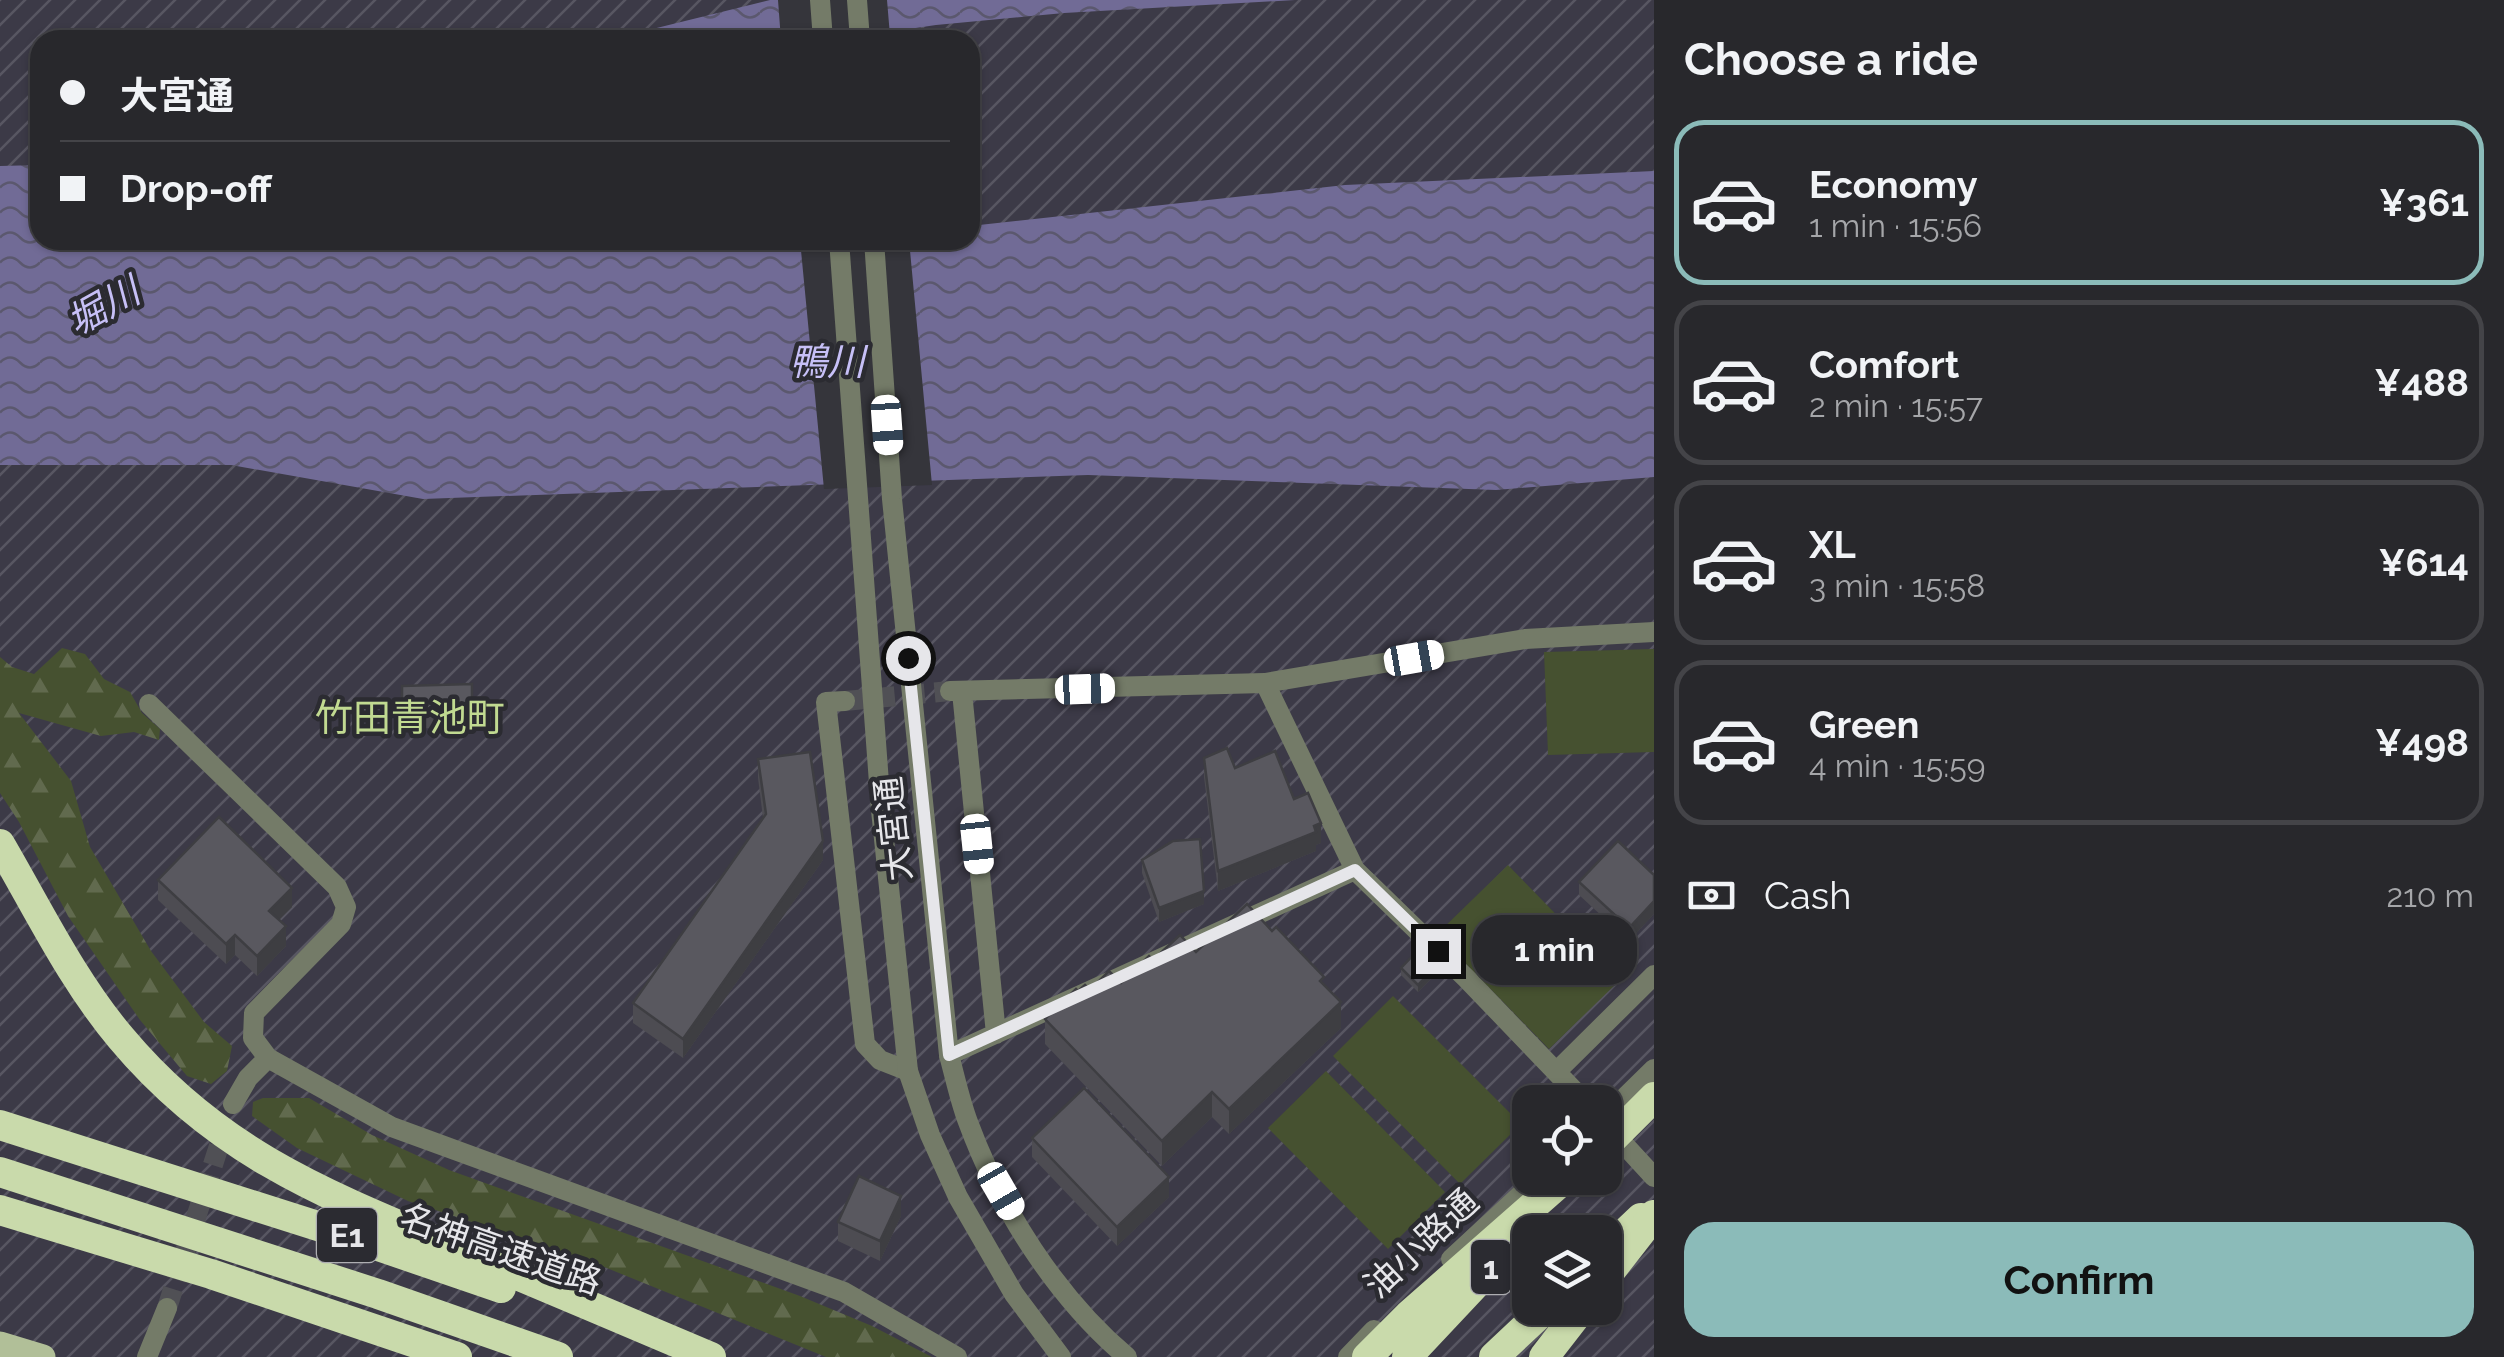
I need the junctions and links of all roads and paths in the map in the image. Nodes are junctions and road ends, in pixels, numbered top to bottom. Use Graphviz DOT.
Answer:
graph roads {
  1 [pos="820,0"];
  2 [pos="857,0"];
  3 [pos="822,30"];
  4 [pos="859,30"];
  5 [pos="840,250"];
  6 [pos="875,250"];
  7 [pos="1654,632"];
  8 [pos="1266,683"];
  9 [pos="846,701"];
  10 [pos="149,704"];
  11 [pos="0,844"];
  12 [pos="1355,870"];
  13 [pos="1654,975"];
  14 [pos="996,1034"];
  15 [pos="949,1055"];
  16 [pos="268,1058"];
  17 [pos="1654,1069"];
  18 [pos="908,1071"];
  19 [pos="1556,1072"];
  20 [pos="1569,1085"];
  21 [pos="1654,1097"];
  22 [pos="232,1104"];
  23 [pos="1622,1110"];
  24 [pos="1622,1116"];
  25 [pos="0,1124"];
  26 [pos="1622,1133"];
  27 [pos="0,1172"];
  28 [pos="1654,1177"];
  29 [pos="1522,1195"];
  30 [pos="1546,1195"];
  31 [pos="1560,1195"];
  32 [pos="1654,1205"];
  33 [pos="0,1210"];
  34 [pos="1654,1218"];
  35 [pos="1622,1236"];
  36 [pos="1622,1249"];
  37 [pos="1622,1257"];
  38 [pos="168,1308"];
  39 [pos="1528,1325"];
  40 [pos="1544,1325"];
  41 [pos="1569,1325"];
  42 [pos="0,1344"];
  43 [pos="44,1357"];
  44 [pos="147,1357"];
  45 [pos="457,1357"];
  46 [pos="558,1357"];
  47 [pos="690,1357"];
  48 [pos="710,1357"];
  49 [pos="957,1357"];
  50 [pos="1060,1357"];
  51 [pos="1127,1357"];
  52 [pos="1348,1357"];
  53 [pos="1367,1357"];
  54 [pos="1407,1357"];
  55 [pos="1494,1357"];
  56 [pos="1512,1357"];
  57 [pos="1544,1357"];
  1 -- 3 [label="street"];
  2 -- 4 [label="street"];
  5 -- 18 [label="street, 大宮通"];
  6 -- 15 [label="street, 大宮通"];
  7 -- 8 [label="street"];
  8 -- 12 [label="street"];
  8 -- 14 [label="street"];
  9 -- 18 [label="street"];
  10 -- 16 [label="street"];
  11 -- 48 [label="highway"];
  12 -- 14 [label="street"];
  12 -- 19 [label="street"];
  13 -- 19 [label="street"];
  14 -- 15 [label="street"];
  15 -- 51 [label="street, 大宮通"];
  16 -- 22 [label="street"];
  16 -- 49 [label="street"];
  17 -- 23 [label="street"];
  18 -- 50 [label="street, 大宮通"];
  19 -- 20 [label="street"];
  21 -- 24 [label="highway, bridge"];
  25 -- 47 [label="highway, 名神高速道路 / E1"];
  26 -- 28 [label="street"];
  27 -- 46 [label="highway, E1"];
  29 -- 52 [label="street, 油小路通"];
  30 -- 53 [label="highway"];
  31 -- 54 [label="highway, 1"];
  32 -- 35 [label="highway"];
  33 -- 45 [label="highway"];
  34 -- 36 [label="street"];
  34 -- 37 [label="highway, bridge"];
  38 -- 44 [label="street"];
  39 -- 55 [label="highway, 1"];
  40 -- 56 [label="street"];
  41 -- 57 [label="highway"];
  42 -- 43 [label="main road"];
}
